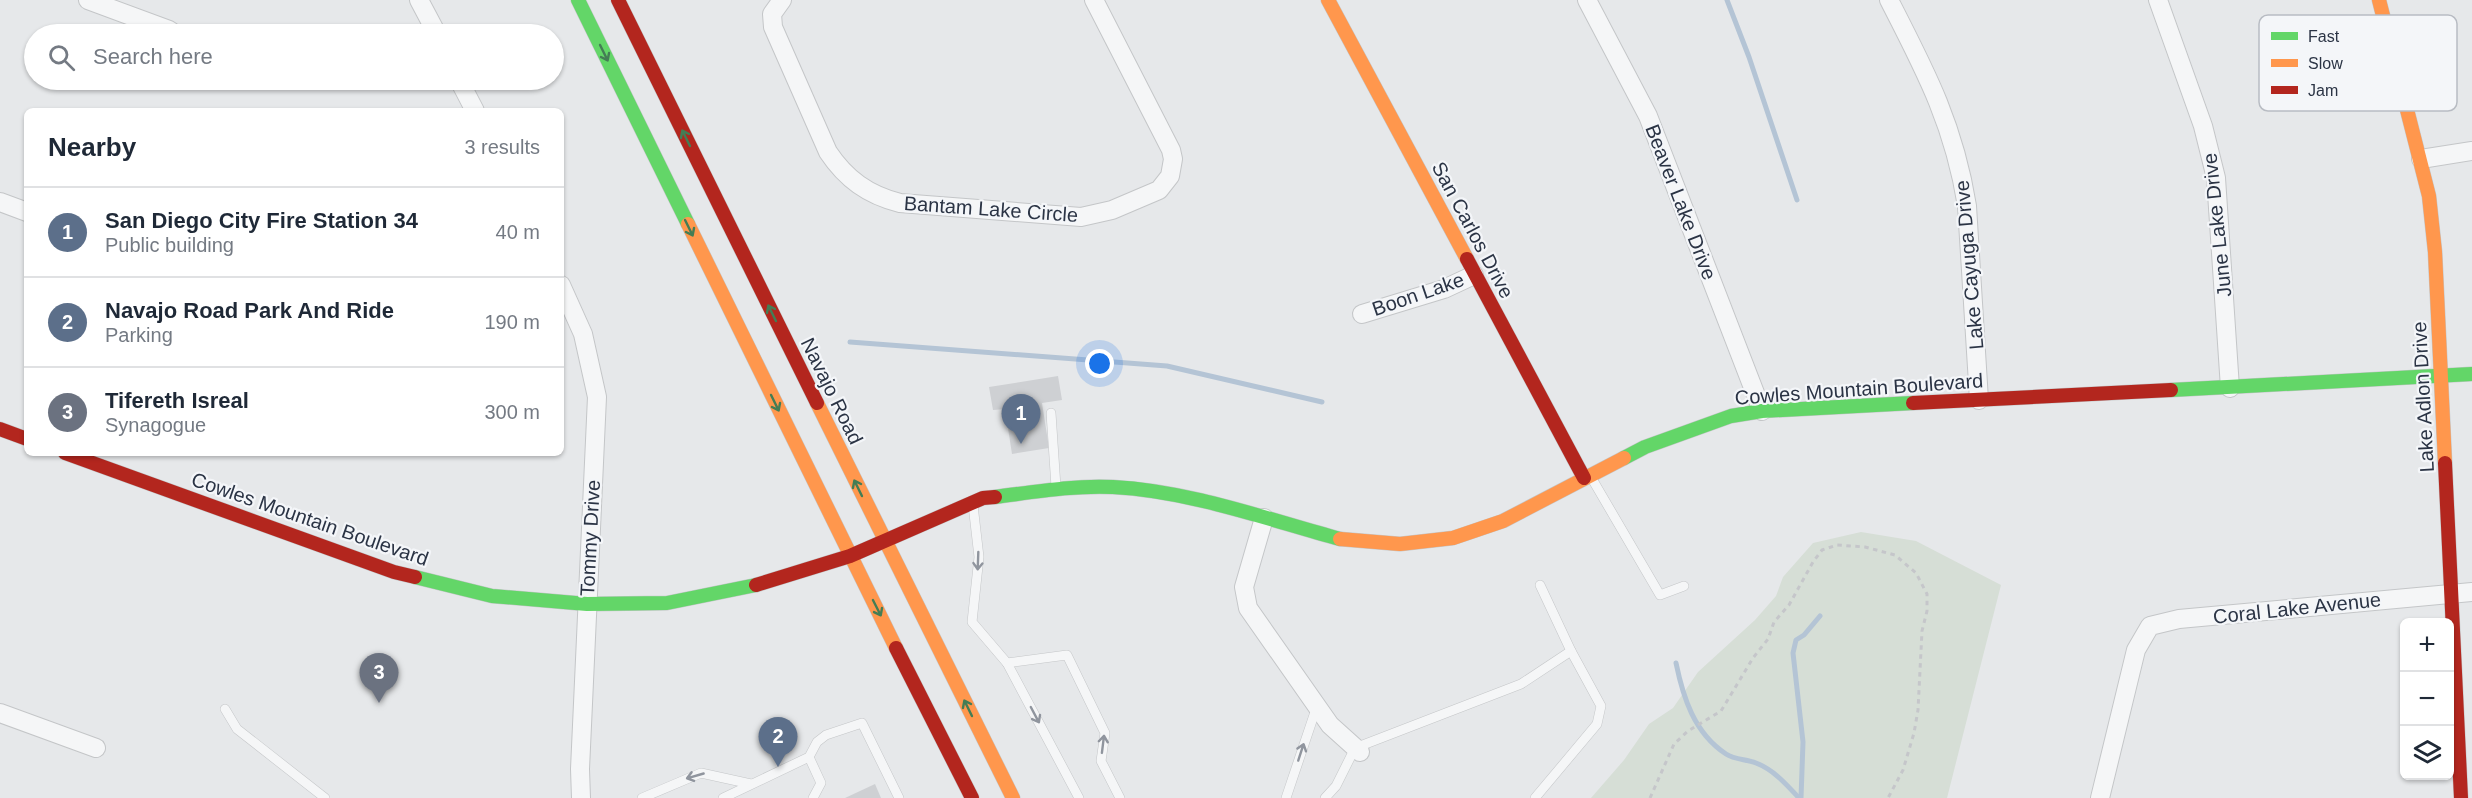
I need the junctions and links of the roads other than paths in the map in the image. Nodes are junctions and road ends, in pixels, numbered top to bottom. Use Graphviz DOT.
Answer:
graph roads {
  1 [pos="88,0"];
  2 [pos="419,0"];
  3 [pos="578,0"];
  4 [pos="618,0"];
  5 [pos="782,0"];
  6 [pos="1094,0"];
  7 [pos="1328,0"];
  8 [pos="1587,0"];
  9 [pos="1889,0"];
  10 [pos="2157,0"];
  11 [pos="2379,0"];
  12 [pos="2383,15"];
  13 [pos="153,24"];
  14 [pos="432,24"];
  15 [pos="464,90"];
  16 [pos="473,108"];
  17 [pos="2408,111"];
  18 [pos="2472,151"];
  19 [pos="2421,159"];
  20 [pos="0,202"];
  21 [pos="24,211"];
  22 [pos="1474,275"];
  23 [pos="564,292"];
  24 [pos="1362,314"];
  25 [pos="2472,374"];
  26 [pos="2442,375"];
  27 [pos="2230,388"];
  28 [pos="1979,400"];
  29 [pos="1762,411"];
  30 [pos="1050,413"];
  31 [pos="0,429"];
  32 [pos="24,438"];
  33 [pos="73,456"];
  34 [pos="1587,477"];
  35 [pos="1056,489"];
  36 [pos="973,502"];
  37 [pos="1264,518"];
  38 [pos="884,540"];
  39 [pos="850,556"];
  40 [pos="1539,585"];
  41 [pos="1684,586"];
  42 [pos="2451,592"];
  43 [pos="2472,592"];
  44 [pos="587,604"];
  45 [pos="1571,651"];
  46 [pos="1007,663"];
  47 [pos="1317,706"];
  48 [pos="225,709"];
  49 [pos="0,713"];
  50 [pos="96,748"];
  51 [pos="1357,750"];
  52 [pos="809,757"];
  53 [pos="751,784"];
  54 [pos="325,798"];
  55 [pos="581,798"];
  56 [pos="642,798"];
  57 [pos="723,798"];
  58 [pos="813,798"];
  59 [pos="899,798"];
  60 [pos="972,798"];
  61 [pos="1012,798"];
  62 [pos="1079,798"];
  63 [pos="1120,798"];
  64 [pos="1286,798"];
  65 [pos="1325,798"];
  66 [pos="1535,798"];
  67 [pos="2100,798"];
  68 [pos="2461,798"];
  1 -- 13 [label="street"];
  2 -- 14 [label="street"];
  3 -- 39 [label="street, one-way"];
  38 -- 4 [label="street, Navajo Road, one-way"];
  5 -- 6 [label="street, Bantam Lake Circle"];
  7 -- 22 [label="street, San Carlos Drive"];
  8 -- 29 [label="street, Beaver Lake Drive"];
  9 -- 28 [label="street, Lake Cayuga Drive"];
  10 -- 27 [label="street, June Lake Drive"];
  11 -- 12 [label="street, Lake Adlon Drive"];
  15 -- 16 [label="street"];
  17 -- 19 [label="street, Lake Adlon Drive"];
  18 -- 19 [label="street"];
  19 -- 26 [label="street, Lake Adlon Drive"];
  20 -- 21 [label="street"];
  22 -- 24 [label="street, Boon Lake"];
  22 -- 34 [label="street, San Carlos Drive"];
  23 -- 44 [label="street, Tommy Drive"];
  25 -- 26 [label="street, Cowles Mountain Boulevard"];
  26 -- 27 [label="street, Cowles Mountain Boulevard"];
  26 -- 42 [label="street, Lake Adlon Drive"];
  27 -- 28 [label="street, Cowles Mountain Boulevard"];
  28 -- 29 [label="street, Cowles Mountain Boulevard"];
  29 -- 34 [label="street, Cowles Mountain Boulevard"];
  30 -- 35 [label="lane"];
  31 -- 32 [label="street"];
  33 -- 44 [label="street, Cowles Mountain Boulevard"];
  34 -- 37 [label="street, Cowles Mountain Boulevard"];
  34 -- 41 [label="lane"];
  35 -- 36 [label="street, Cowles Mountain Boulevard"];
  35 -- 37 [label="street, Cowles Mountain Boulevard"];
  36 -- 38 [label="street, Cowles Mountain Boulevard"];
  36 -- 46 [label="lane, one-way"];
  37 -- 47 [label="street"];
  38 -- 39 [label="street, Cowles Mountain Boulevard"];
  61 -- 38 [label="street, Navajo Road, one-way"];
  39 -- 44 [label="street, Cowles Mountain Boulevard"];
  39 -- 60 [label="street, one-way"];
  40 -- 45 [label="lane"];
  42 -- 43 [label="street, Coral Lake Avenue"];
  42 -- 67 [label="street, Coral Lake Avenue"];
  42 -- 68 [label="street, Lake Adlon Drive"];
  44 -- 55 [label="street, Tommy Drive"];
  45 -- 51 [label="lane"];
  45 -- 66 [label="lane"];
  46 -- 62 [label="lane, one-way"];
  63 -- 46 [label="lane, one-way"];
  47 -- 51 [label="street"];
  64 -- 47 [label="lane, one-way"];
  48 -- 54 [label="lane"];
  49 -- 50 [label="street"];
  51 -- 65 [label="lane"];
  52 -- 53 [label="lane"];
  52 -- 58 [label="lane"];
  52 -- 59 [label="lane"];
  53 -- 56 [label="lane, one-way"];
  53 -- 57 [label="lane"];
}
